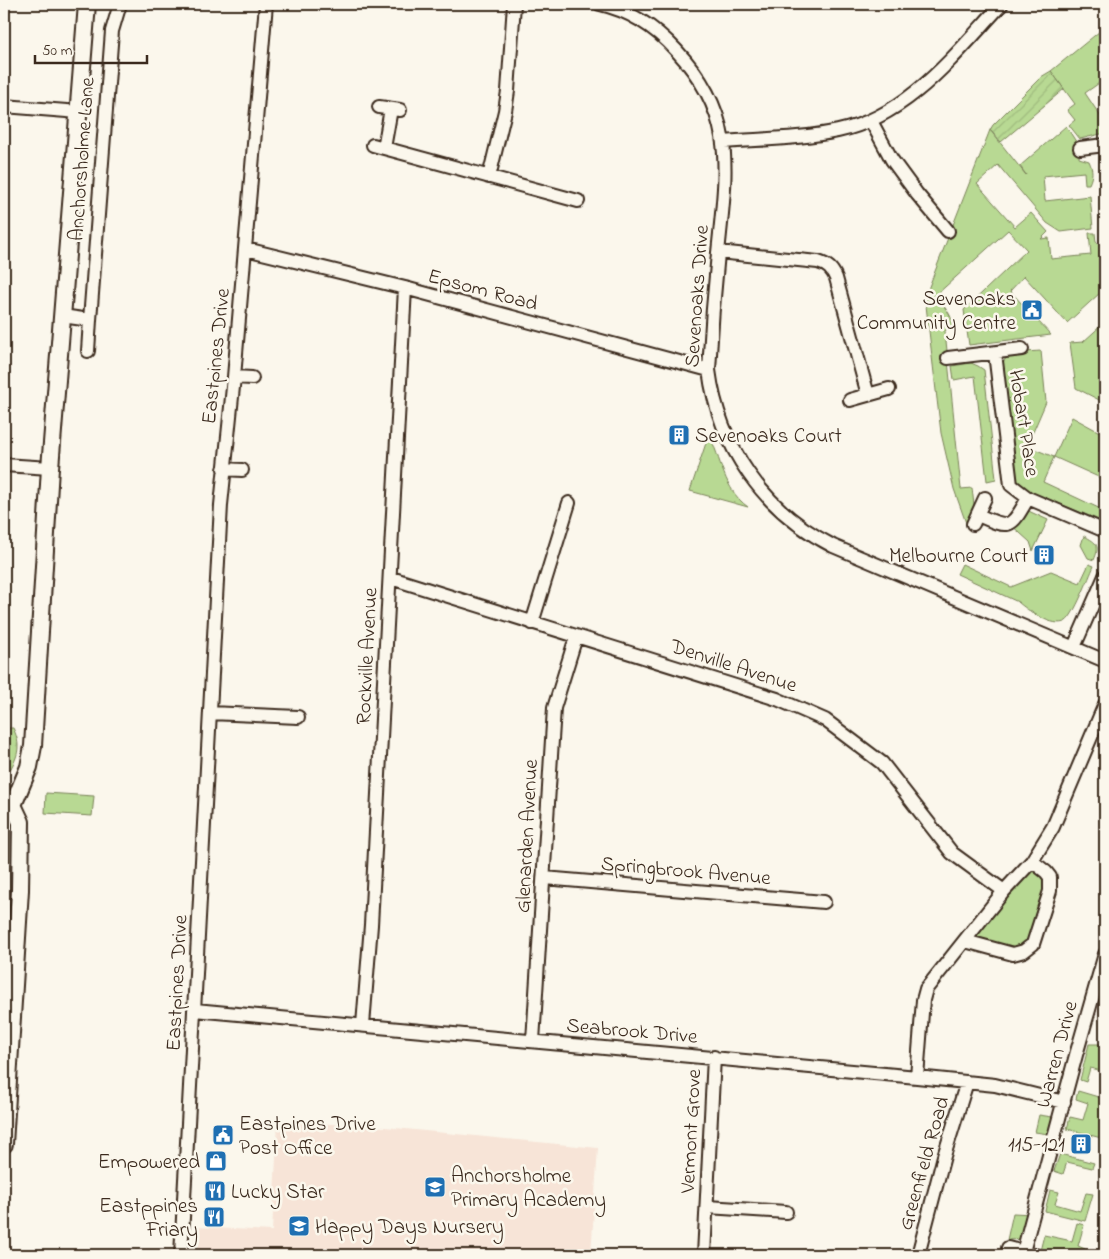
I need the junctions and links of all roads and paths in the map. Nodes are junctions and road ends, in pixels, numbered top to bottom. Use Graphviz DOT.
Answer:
graph roads {
  1 [pos="87,4"];
  2 [pos="120,4"];
  3 [pos="266,4"];
  4 [pos="514,4"];
  5 [pos="600,4"];
  6 [pos="1002,4"];
  7 [pos="623,7"];
  8 [pos="4,106"];
  9 [pos="390,109"];
  10 [pos="79,112"];
  11 [pos="871,121"];
  12 [pos="724,142"];
  13 [pos="1104,145"];
  14 [pos="1080,148"];
  15 [pos="1105,158"];
  16 [pos="489,176"];
  17 [pos="578,201"];
  18 [pos="948,231"];
  19 [pos="246,248"];
  20 [pos="718,252"];
  21 [pos="406,288"];
  22 [pos="62,316"];
  23 [pos="90,320"];
  24 [pos="1022,349"];
  25 [pos="88,351"];
  26 [pos="995,353"];
  27 [pos="948,358"];
  28 [pos="709,370"];
  29 [pos="234,377"];
  30 [pos="252,378"];
  31 [pos="889,389"];
  32 [pos="868,395"];
  33 [pos="850,400"];
  34 [pos="4,465"];
  35 [pos="50,468"];
  36 [pos="224,468"];
  37 [pos="242,470"];
  38 [pos="985,498"];
  39 [pos="1028,498"];
  40 [pos="569,503"];
  41 [pos="1105,531"];
  42 [pos="1105,576"];
  43 [pos="391,578"];
  44 [pos="532,623"];
  45 [pos="576,637"];
  46 [pos="1074,647"];
  47 [pos="1105,661"];
  48 [pos="1105,704"];
  49 [pos="210,713"];
  50 [pos="298,717"];
  51 [pos="9,805"];
  52 [pos="1032,861"];
  53 [pos="544,878"];
  54 [pos="1004,891"];
  55 [pos="824,902"];
  56 [pos="965,941"];
  57 [pos="1105,954"];
  58 [pos="195,1010"];
  59 [pos="363,1025"];
  60 [pos="533,1041"];
  61 [pos="7,1053"];
  62 [pos="714,1057"];
  63 [pos="918,1076"];
  64 [pos="967,1082"];
  65 [pos="1064,1102"];
  66 [pos="4,1144"];
  67 [pos="707,1207"];
  68 [pos="786,1212"];
  69 [pos="1008,1248"];
  70 [pos="1029,1254"];
  71 [pos="181,1255"];
  72 [pos="704,1255"];
  73 [pos="918,1255"];
  1 -- 10 [label="street, Anchorsholme Lane"];
  2 -- 23 [label="street, Anchorsholme Lane"];
  3 -- 19 [label="street, Eastpines Drive"];
  4 -- 16 [label="street"];
  5 -- 7 [label="street, Sevenoaks Drive"];
  6 -- 11 [label="street"];
  7 -- 12 [label="street, Sevenoaks Drive"];
  8 -- 10 [label="street"];
  9 -- 16 [label="street"];
  10 -- 22 [label="street, Anchorsholme Lane"];
  11 -- 12 [label="street"];
  11 -- 18 [label="street"];
  12 -- 20 [label="street, Sevenoaks Drive"];
  13 -- 14 [label="street"];
  13 -- 15 [label="street"];
  16 -- 17 [label="street"];
  19 -- 21 [label="street, Epsom Road"];
  19 -- 29 [label="street, Eastpines Drive"];
  20 -- 28 [label="street, Sevenoaks Drive"];
  20 -- 32 [label="street"];
  21 -- 28 [label="street, Epsom Road"];
  21 -- 43 [label="street, Rockville Avenue"];
  22 -- 23 [label="street"];
  22 -- 35 [label="street, Anchorsholme Lane"];
  23 -- 25 [label="street, Anchorsholme Lane"];
  24 -- 26 [label="street, Hobart Place"];
  26 -- 27 [label="street, Hobart Place"];
  26 -- 39 [label="street, Hobart Place"];
  28 -- 46 [label="street, Sevenoaks Drive"];
  29 -- 30 [label="street"];
  29 -- 36 [label="street, Eastpines Drive"];
  31 -- 32 [label="street"];
  32 -- 33 [label="street"];
  34 -- 35 [label="street"];
  35 -- 51 [label="street, Anchorsholme Lane"];
  36 -- 37 [label="street"];
  36 -- 49 [label="street, Eastpines Drive"];
  38 -- 39 [label="street"];
  39 -- 41 [label="street, Hobart Place"];
  40 -- 44 [label="street"];
  42 -- 46 [label="street"];
  43 -- 44 [label="street, Denville Avenue"];
  43 -- 59 [label="street, Rockville Avenue"];
  44 -- 45 [label="street, Denville Avenue"];
  45 -- 53 [label="street, Glenarden Avenue"];
  45 -- 54 [label="street, Denville Avenue"];
  46 -- 47 [label="street, Sevenoaks Drive"];
  48 -- 52 [label="street"];
  49 -- 50 [label="street"];
  49 -- 58 [label="street, Eastpines Drive"];
  51 -- 61 [label="street"];
  52 -- 54 [label="street"];
  52 -- 56 [label="street"];
  53 -- 55 [label="street, Springbrook Avenue"];
  53 -- 60 [label="street, Glenarden Avenue"];
  54 -- 56 [label="street"];
  56 -- 63 [label="street"];
  57 -- 65 [label="street, Warren Drive"];
  58 -- 59 [label="street, Seabrook Drive"];
  58 -- 71 [label="street, Eastpines Drive"];
  59 -- 60 [label="street, Seabrook Drive"];
  60 -- 62 [label="street, Seabrook Drive"];
  61 -- 66 [label="street"];
  62 -- 63 [label="street, Seabrook Drive"];
  62 -- 67 [label="street, Vermont Grove"];
  63 -- 64 [label="street, Seabrook Drive"];
  64 -- 65 [label="street, Seabrook Drive"];
  64 -- 73 [label="street, Greenfield Road"];
  65 -- 70 [label="street, Warren Drive"];
  67 -- 68 [label="street, Vermont Grove"];
  67 -- 72 [label="street, Vermont Grove"];
  69 -- 70 [label="street, Warren Drive"];
}
